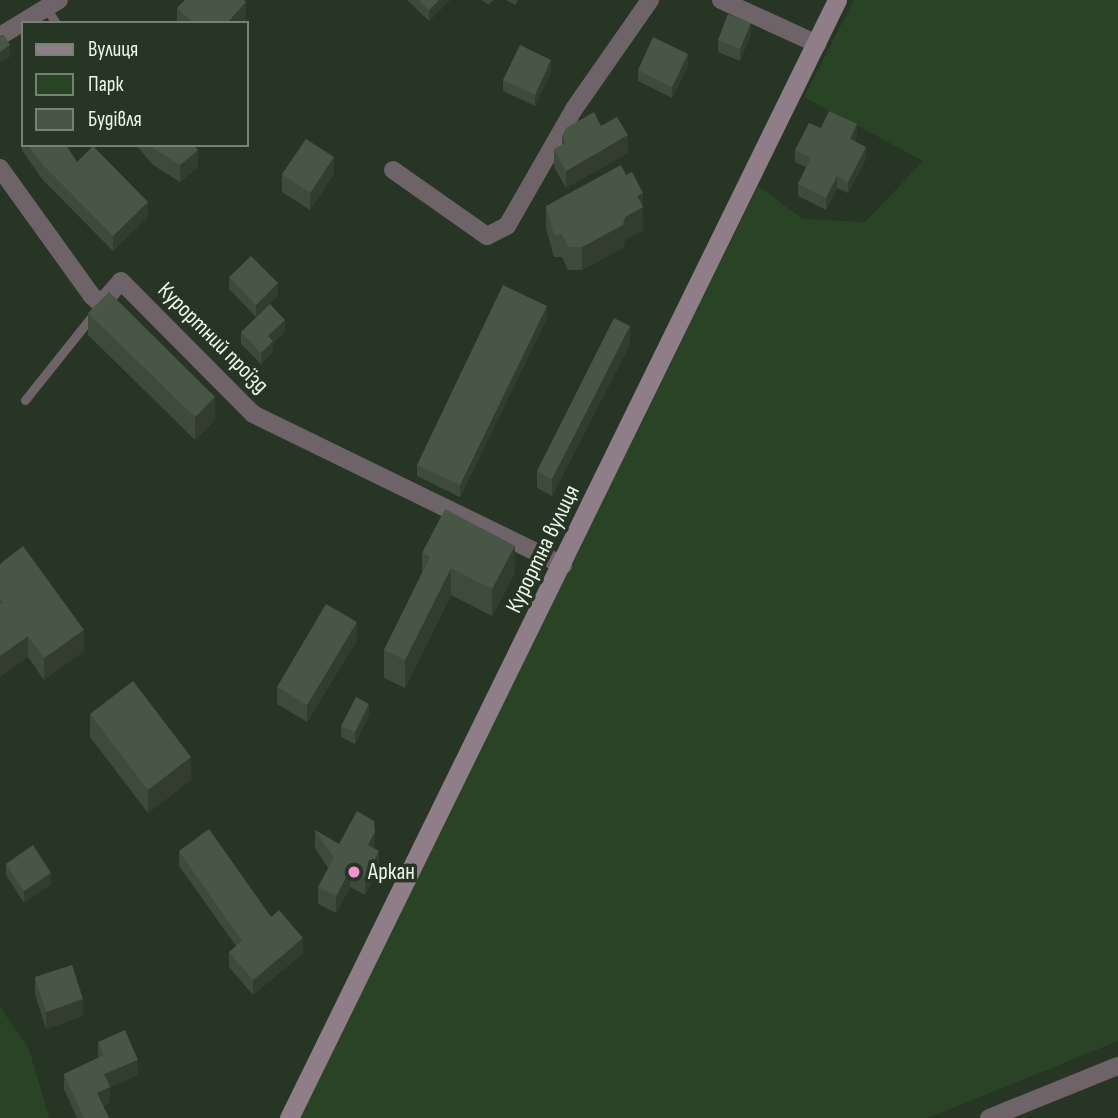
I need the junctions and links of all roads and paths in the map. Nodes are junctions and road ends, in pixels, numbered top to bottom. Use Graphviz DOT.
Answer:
graph roads {
  1 [pos="650,0"];
  2 [pos="721,0"];
  3 [pos="837,0"];
  4 [pos="54,10"];
  5 [pos="31,21"];
  6 [pos="21,26"];
  7 [pos="0,36"];
  8 [pos="817,44"];
  9 [pos="0,169"];
  10 [pos="393,170"];
  11 [pos="101,304"];
  12 [pos="25,400"];
  13 [pos="563,565"];
  14 [pos="1118,1066"];
  15 [pos="289,1118"];
  16 [pos="989,1118"];
  1 -- 10 [label="street"];
  2 -- 8 [label="street"];
  3 -- 8 [label="main road, Курортна вулиця"];
  4 -- 5 [label="street"];
  6 -- 7 [label="street"];
  8 -- 13 [label="main road, Курортна вулиця"];
  9 -- 11 [label="street"];
  11 -- 12 [label="lane, Курортний проїзд"];
  11 -- 13 [label="street, Курортний проїзд"];
  13 -- 15 [label="main road, Курортна вулиця"];
  14 -- 16 [label="street"];
}
